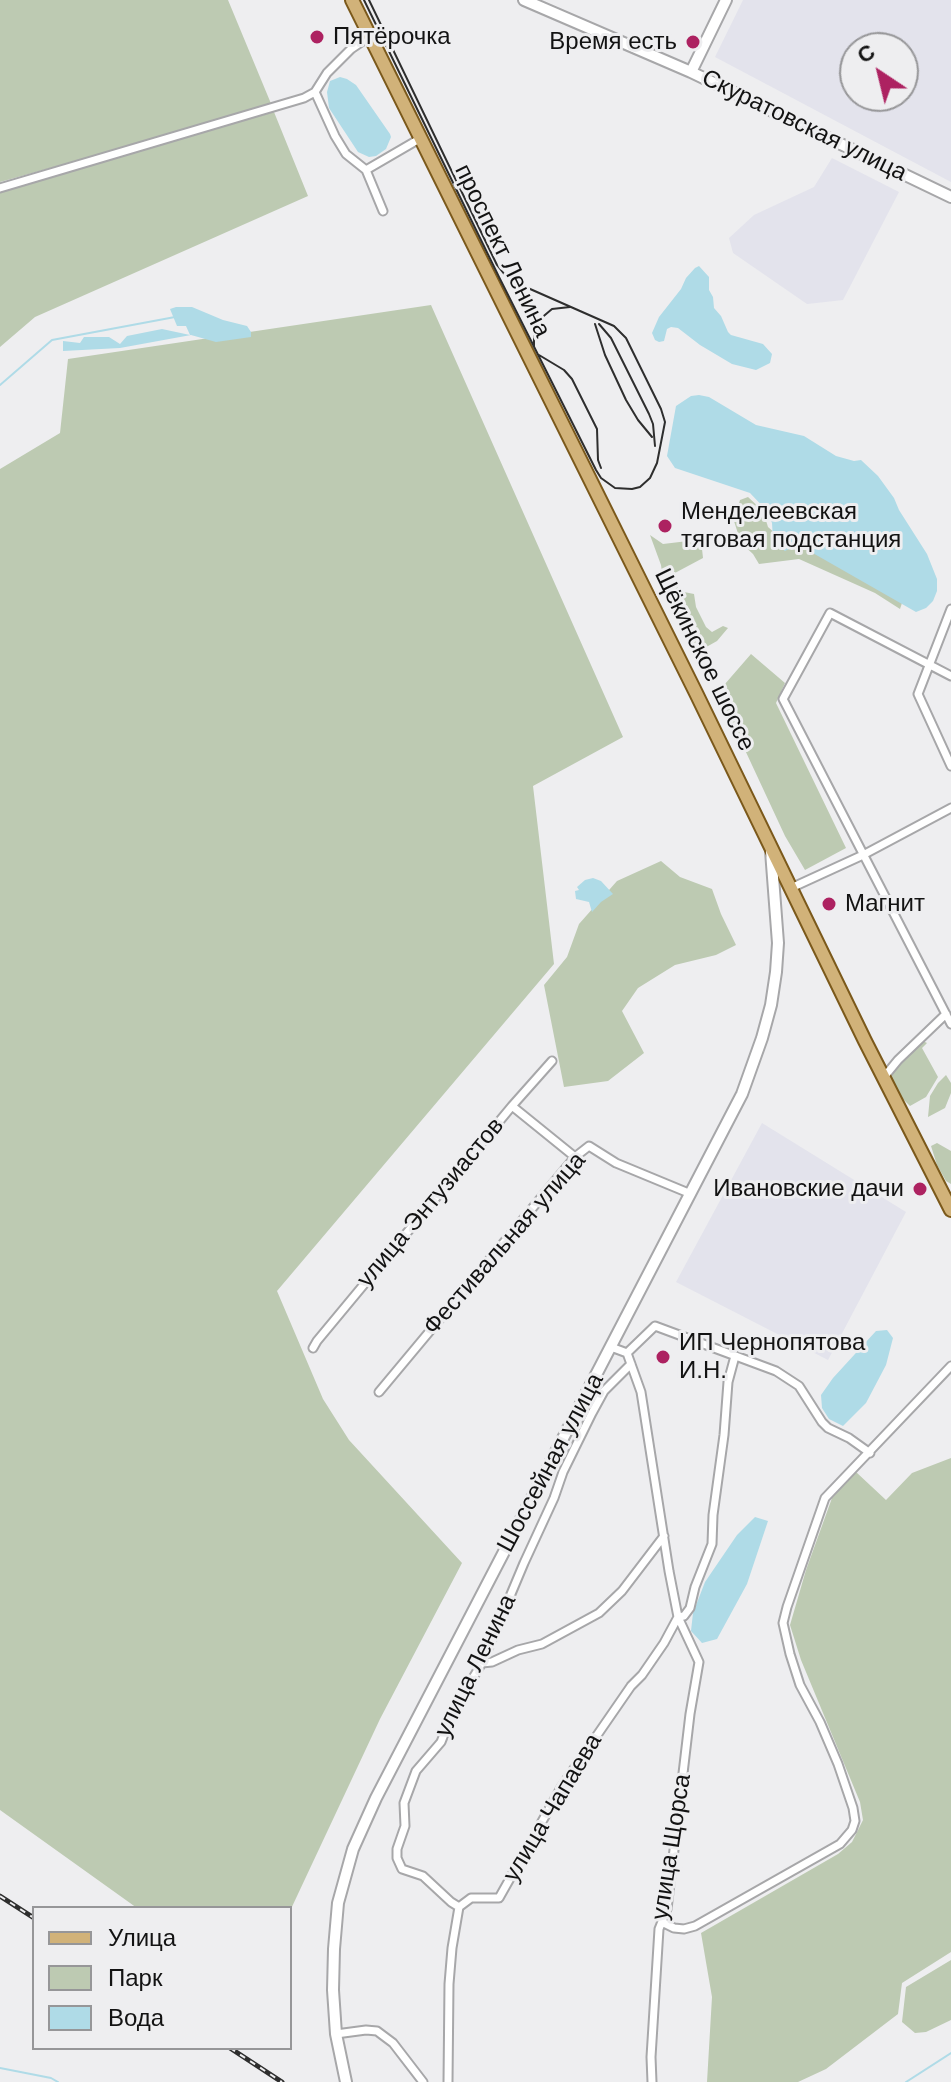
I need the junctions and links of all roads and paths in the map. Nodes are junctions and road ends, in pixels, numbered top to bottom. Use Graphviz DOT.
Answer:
graph roads {
  1 [pos="352,0"];
  2 [pos="524,0"];
  3 [pos="726,0"];
  4 [pos="370,36"];
  5 [pos="691,72"];
  6 [pos="315,92"];
  7 [pos="421,138"];
  8 [pos="366,170"];
  9 [pos="0,188"];
  10 [pos="951,197"];
  11 [pos="383,211"];
  12 [pos="611,522"];
  13 [pos="951,609"];
  14 [pos="929,664"];
  15 [pos="951,676"];
  16 [pos="951,766"];
  17 [pos="951,808"];
  18 [pos="770,845"];
  19 [pos="863,855"];
  20 [pos="791,888"];
  21 [pos="946,1014"];
  22 [pos="951,1024"];
  23 [pos="552,1061"];
  24 [pos="884,1077"];
  25 [pos="512,1106"];
  26 [pos="575,1157"];
  27 [pos="947,1193"];
  28 [pos="691,1194"];
  29 [pos="951,1210"];
  30 [pos="611,1347"];
  31 [pos="313,1348"];
  32 [pos="627,1353"];
  33 [pos="735,1356"];
  34 [pos="631,1364"];
  35 [pos="951,1366"];
  36 [pos="379,1392"];
  37 [pos="870,1453"];
  38 [pos="664,1536"];
  39 [pos="678,1617"];
  40 [pos="482,1663"];
  41 [pos="459,1907"];
  42 [pos="662,1922"];
  43 [pos="336,2034"];
  44 [pos="346,2082"];
  45 [pos="423,2082"];
  46 [pos="448,2082"];
  47 [pos="652,2082"];
  1 -- 4 [label="main road, проспект Ленина"];
  2 -- 5 [label="main road, Скуратовская улица"];
  3 -- 5 [label="main road"];
  4 -- 6 [label="street"];
  4 -- 7 [label="main road, проспект Ленина"];
  5 -- 10 [label="main road, Скуратовская улица"];
  6 -- 8 [label="street"];
  6 -- 9 [label="street"];
  7 -- 8 [label="street"];
  7 -- 12 [label="main road, проспект Ленина"];
  8 -- 11 [label="street"];
  12 -- 18 [label="main road, Щёкинское шоссе"];
  13 -- 14 [label="street"];
  14 -- 15 [label="street"];
  14 -- 16 [label="street"];
  14 -- 19 [label="street"];
  17 -- 19 [label="street"];
  18 -- 20 [label="main road"];
  18 -- 28 [label="main road, Шоссейная улица"];
  19 -- 20 [label="street"];
  19 -- 21 [label="street"];
  20 -- 24 [label="main road"];
  21 -- 22 [label="street"];
  21 -- 24 [label="street"];
  23 -- 25 [label="street, улица Энтузиастов"];
  24 -- 27 [label="main road"];
  25 -- 26 [label="street"];
  25 -- 31 [label="street, улица Энтузиастов"];
  26 -- 28 [label="street, Фестивальная улица"];
  26 -- 36 [label="street, Фестивальная улица"];
  27 -- 29 [label="main road"];
  28 -- 30 [label="main road, Шоссейная улица"];
  30 -- 32 [label="street"];
  30 -- 43 [label="main road, Шоссейная улица"];
  32 -- 33 [label="street"];
  32 -- 34 [label="street"];
  33 -- 37 [label="street"];
  33 -- 39 [label="street"];
  34 -- 38 [label="street"];
  34 -- 40 [label="street, улица Ленина"];
  35 -- 37 [label="street"];
  37 -- 42 [label="street"];
  38 -- 39 [label="street"];
  38 -- 40 [label="street"];
  39 -- 41 [label="street, улица Чапаева"];
  39 -- 42 [label="street, улица Щорса"];
  40 -- 41 [label="street, улица Ленина"];
  41 -- 46 [label="street"];
  42 -- 47 [label="street, улица Щорса"];
  43 -- 44 [label="main road, Шоссейная улица"];
  43 -- 45 [label="street"];
}
